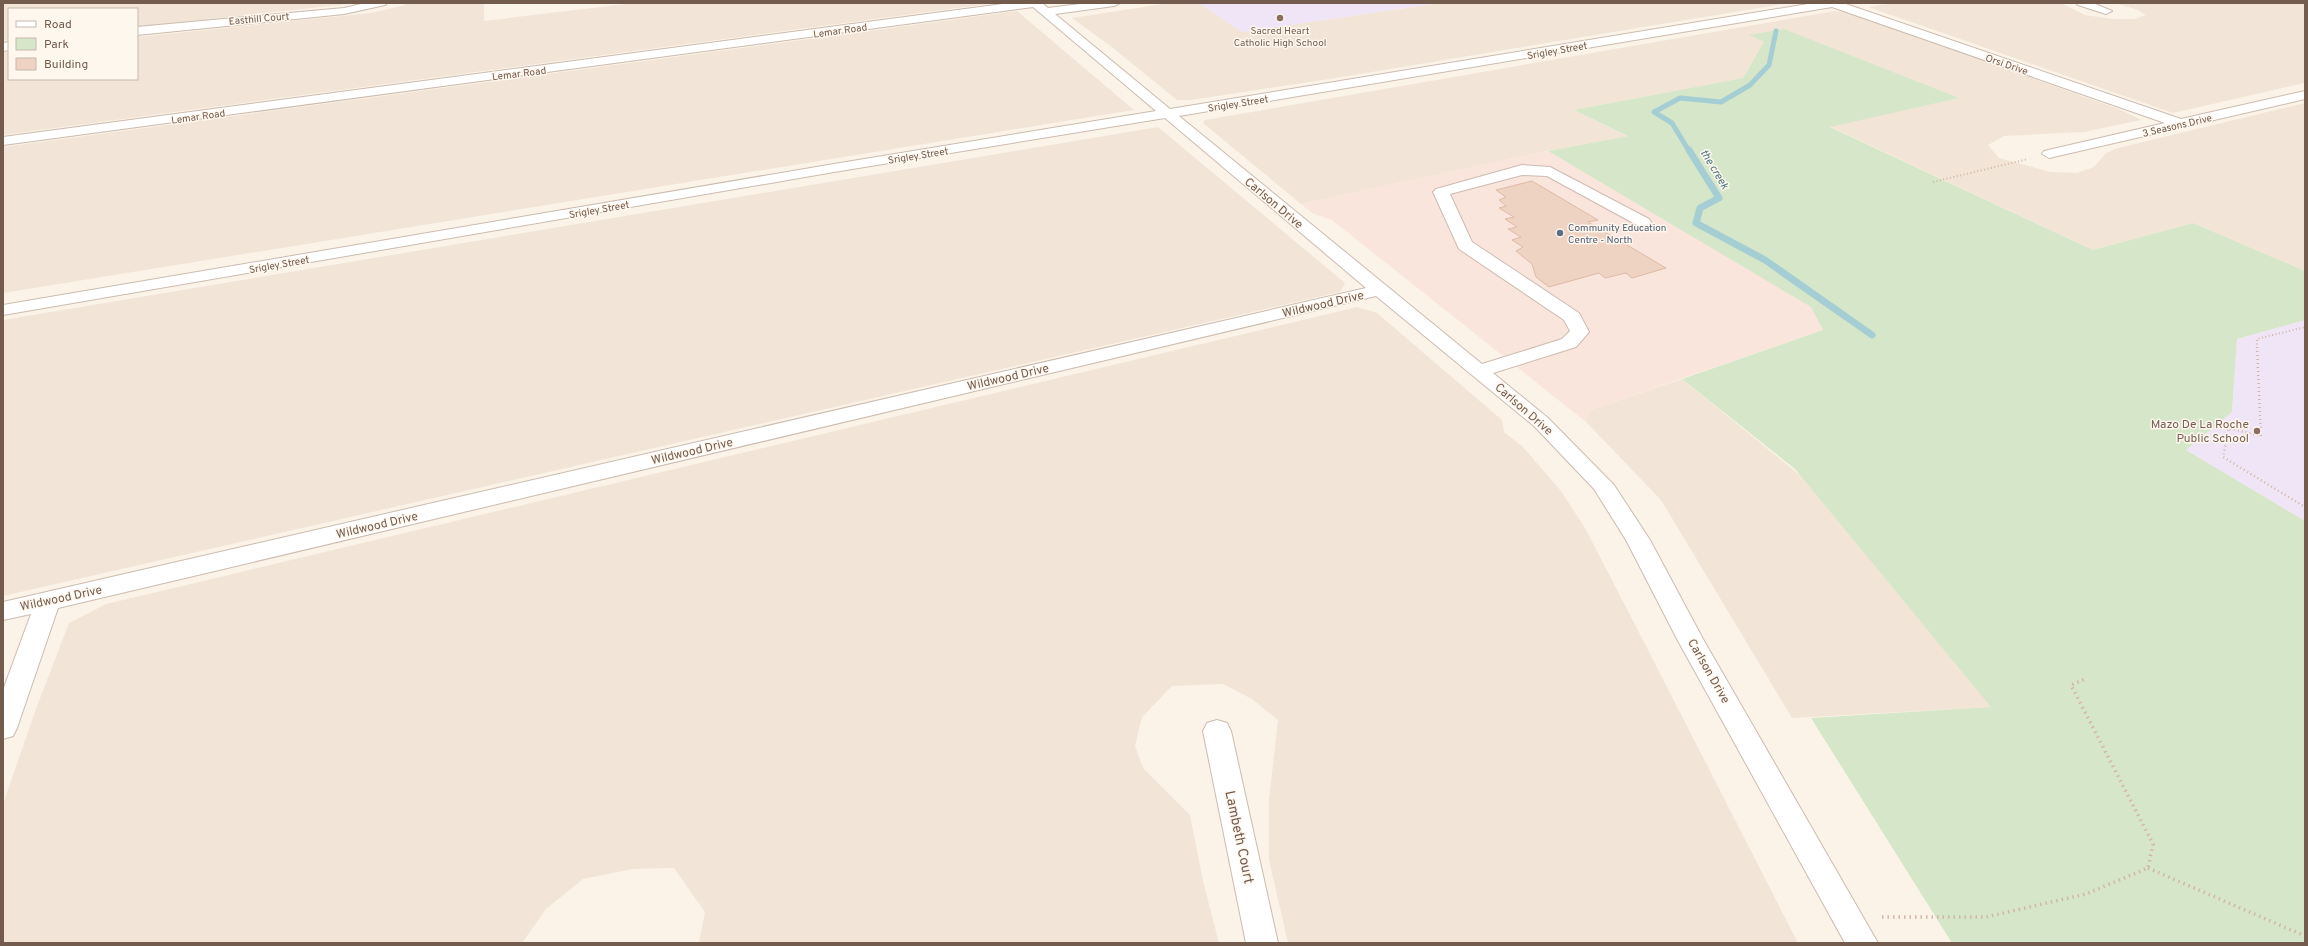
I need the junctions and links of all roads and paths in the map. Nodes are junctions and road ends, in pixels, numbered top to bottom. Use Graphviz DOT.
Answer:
graph roads {
  1 [pos="381,3"];
  2 [pos="1035,3"];
  3 [pos="1114,3"];
  4 [pos="1833,3"];
  5 [pos="2082,3"];
  6 [pos="2106,11"];
  7 [pos="1046,12"];
  8 [pos="138,31"];
  9 [pos="2305,95"];
  10 [pos="1169,114"];
  11 [pos="2182,124"];
  12 [pos="3,141"];
  13 [pos="2050,154"];
  14 [pos="1933,182"];
  15 [pos="1643,222"];
  16 [pos="1381,290"];
  17 [pos="3,310"];
  18 [pos="2305,327"];
  19 [pos="1479,370"];
  20 [pos="2305,507"];
  21 [pos="48,602"];
  22 [pos="3,611"];
  23 [pos="2085,679"];
  24 [pos="3,728"];
  25 [pos="1217,731"];
  26 [pos="2148,868"];
  27 [pos="1847,917"];
  28 [pos="2305,936"];
  29 [pos="1262,943"];
  30 [pos="1862,943"];
  1 -- 8 [label="street, Easthill Court"];
  2 -- 7 [label="street, Carlson Drive"];
  2 -- 12 [label="street, Lemar Road"];
  3 -- 7 [label="street"];
  4 -- 10 [label="street, Srigley Street"];
  4 -- 11 [label="street, Orsi Drive"];
  5 -- 6 [label="street"];
  7 -- 10 [label="street, Carlson Drive"];
  9 -- 11 [label="street, 3 Seasons Drive"];
  10 -- 16 [label="street, Carlson Drive"];
  10 -- 17 [label="street, Srigley Street"];
  11 -- 13 [label="street, 3 Seasons Drive"];
  13 -- 14 [label="path"];
  15 -- 19 [label="street"];
  16 -- 19 [label="street, Carlson Drive"];
  16 -- 21 [label="street, Wildwood Drive"];
  18 -- 20 [label="path"];
  19 -- 27 [label="street, Carlson Drive"];
  21 -- 22 [label="street, Wildwood Drive"];
  21 -- 24 [label="street"];
  23 -- 26 [label="path"];
  25 -- 29 [label="street, Lambeth Court"];
  26 -- 27 [label="path"];
  26 -- 28 [label="path"];
  27 -- 30 [label="street, Carlson Drive"];
}
